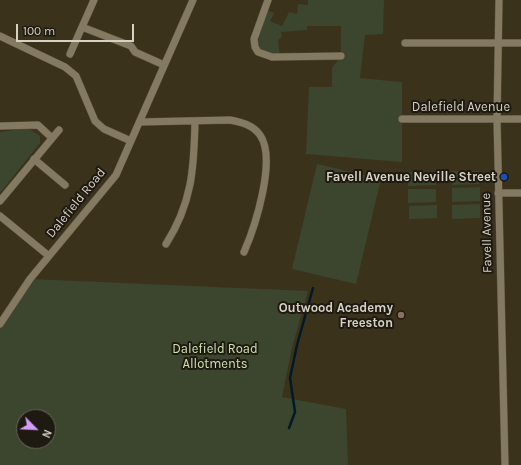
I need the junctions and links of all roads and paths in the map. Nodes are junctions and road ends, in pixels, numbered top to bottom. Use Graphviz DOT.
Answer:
graph roads {
  1 [pos="94,0"];
  2 [pos="193,0"];
  3 [pos="268,0"];
  4 [pos="499,0"];
  5 [pos="82,27"];
  6 [pos="0,36"];
  7 [pos="405,43"];
  8 [pos="499,43"];
  9 [pos="521,43"];
  10 [pos="70,54"];
  11 [pos="342,56"];
  12 [pos="164,65"];
  13 [pos="497,118"];
  14 [pos="402,119"];
  15 [pos="521,119"];
  16 [pos="195,121"];
  17 [pos="140,122"];
  18 [pos="0,126"];
  19 [pos="59,130"];
  20 [pos="52,138"];
  21 [pos="131,142"];
  22 [pos="34,160"];
  23 [pos="63,172"];
  24 [pos="58,179"];
  25 [pos="65,184"];
  26 [pos="498,193"];
  27 [pos="521,193"];
  28 [pos="0,201"];
  29 [pos="0,216"];
  30 [pos="166,244"];
  31 [pos="244,252"];
  32 [pos="49,256"];
  33 [pos="0,324"];
  34 [pos="505,465"];
  1 -- 5 [label="street"];
  2 -- 12 [label="street, Dalefield Road"];
  3 -- 11 [label="street"];
  4 -- 8 [label="street, Favell Avenue"];
  5 -- 10 [label="street"];
  5 -- 12 [label="street"];
  6 -- 21 [label="street"];
  7 -- 8 [label="street"];
  8 -- 9 [label="street"];
  8 -- 13 [label="street, Favell Avenue"];
  12 -- 17 [label="street, Dalefield Road"];
  13 -- 14 [label="street, Dalefield Avenue"];
  13 -- 15 [label="street, Dalefield Avenue"];
  13 -- 26 [label="street, Favell Avenue"];
  16 -- 17 [label="street"];
  16 -- 30 [label="street"];
  16 -- 31 [label="street"];
  17 -- 21 [label="street, Dalefield Road"];
  18 -- 20 [label="street"];
  19 -- 20 [label="street"];
  20 -- 22 [label="street"];
  21 -- 32 [label="street, Dalefield Road"];
  22 -- 24 [label="street"];
  22 -- 28 [label="street"];
  23 -- 24 [label="street"];
  24 -- 25 [label="street"];
  26 -- 27 [label="street"];
  26 -- 34 [label="street, Favell Avenue"];
  29 -- 32 [label="street"];
  32 -- 33 [label="street, Dalefield Road"];
}
